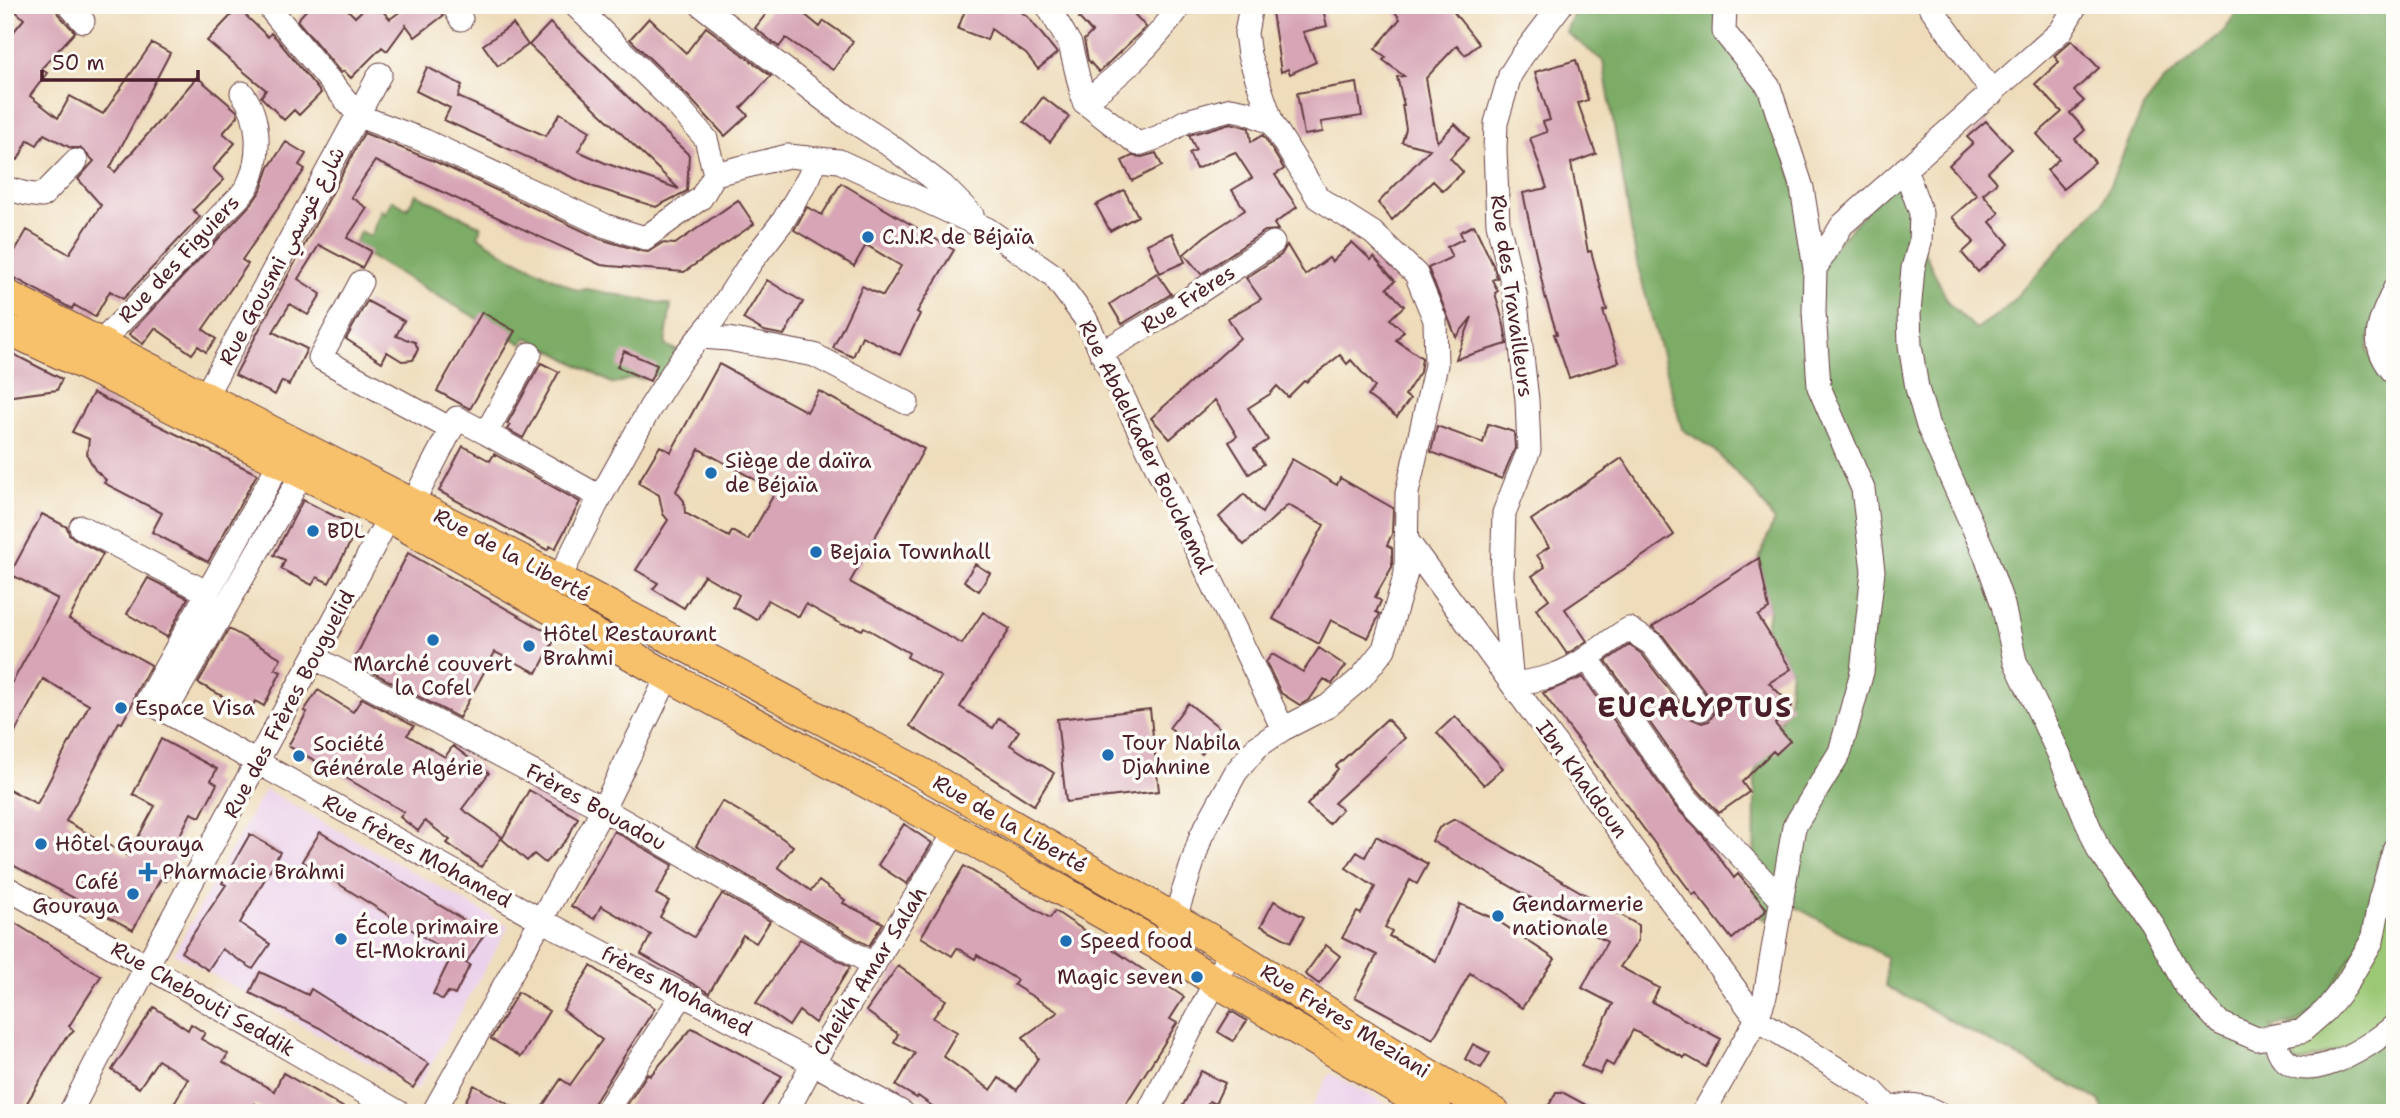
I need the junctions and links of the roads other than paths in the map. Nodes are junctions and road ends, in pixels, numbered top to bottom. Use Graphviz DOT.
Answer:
graph roads {
  1 [pos="575,5"];
  2 [pos="701,5"];
  3 [pos="1047,5"];
  4 [pos="1181,5"];
  5 [pos="1251,5"];
  6 [pos="1561,5"];
  7 [pos="1725,5"];
  8 [pos="1929,5"];
  9 [pos="2076,5"];
  10 [pos="272,11"];
  11 [pos="380,74"];
  12 [pos="242,93"];
  13 [pos="1993,93"];
  14 [pos="1084,102"];
  15 [pos="359,116"];
  16 [pos="1272,123"];
  17 [pos="816,159"];
  18 [pos="76,161"];
  19 [pos="1905,169"];
  20 [pos="715,174"];
  21 [pos="5,188"];
  22 [pos="987,229"];
  23 [pos="1273,243"];
  24 [pos="1815,269"];
  25 [pos="361,282"];
  26 [pos="2395,288"];
  27 [pos="7,304"];
  28 [pos="5,328"];
  29 [pos="701,337"];
  30 [pos="100,342"];
  31 [pos="1101,353"];
  32 [pos="530,354"];
  33 [pos="2395,374"];
  34 [pos="206,396"];
  35 [pos="907,402"];
  36 [pos="451,429"];
  37 [pos="486,433"];
  38 [pos="291,468"];
  39 [pos="421,487"];
  40 [pos="600,497"];
  41 [pos="389,517"];
  42 [pos="81,527"];
  43 [pos="1406,539"];
  44 [pos="559,579"];
  45 [pos="208,593"];
  46 [pos="315,658"];
  47 [pos="1587,658"];
  48 [pos="668,676"];
  49 [pos="1512,684"];
  50 [pos="155,709"];
  51 [pos="1701,709"];
  52 [pos="1283,729"];
  53 [pos="257,762"];
  54 [pos="603,809"];
  55 [pos="956,831"];
  56 [pos="2395,848"];
  57 [pos="5,887"];
  58 [pos="1782,900"];
  59 [pos="1175,918"];
  60 [pos="541,920"];
  61 [pos="1160,946"];
  62 [pos="1231,951"];
  63 [pos="145,965"];
  64 [pos="874,965"];
  65 [pos="1216,982"];
  66 [pos="683,995"];
  67 [pos="1757,1019"];
  68 [pos="2395,1025"];
  69 [pos="2275,1036"];
  70 [pos="813,1063"];
  71 [pos="1893,1110"];
  72 [pos="1491,1112"];
  73 [pos="70,1113"];
  74 [pos="400,1113"];
  75 [pos="433,1113"];
  76 [pos="605,1113"];
  77 [pos="786,1113"];
  78 [pos="903,1113"];
  79 [pos="1148,1113"];
  80 [pos="1438,1113"];
  81 [pos="1703,1113"];
  82 [pos="1938,1113"];
  1 -- 20 [label="street"];
  2 -- 22 [label="street"];
  3 -- 14 [label="street"];
  4 -- 14 [label="street"];
  5 -- 16 [label="street"];
  6 -- 49 [label="street, Rue des Travailleurs"];
  7 -- 24 [label="street"];
  8 -- 13 [label="street"];
  9 -- 13 [label="street"];
  10 -- 15 [label="street"];
  11 -- 15 [label="street, Rue Gousmi شارع غوسمي"];
  12 -- 30 [label="street, Rue des Figuiers"];
  13 -- 19 [label="street"];
  14 -- 16 [label="street"];
  15 -- 20 [label="street"];
  15 -- 34 [label="street, Rue Gousmi شارع غوسمي"];
  16 -- 43 [label="street"];
  17 -- 20 [label="street, Rue Abdelkader Bouchemal"];
  17 -- 22 [label="street, Rue Abdelkader Bouchemal"];
  17 -- 29 [label="street"];
  18 -- 21 [label="street"];
  19 -- 24 [label="street"];
  19 -- 69 [label="street"];
  22 -- 31 [label="street, Rue Abdelkader Bouchemal"];
  23 -- 31 [label="street, Rue Frères"];
  24 -- 58 [label="street"];
  25 -- 36 [label="street"];
  26 -- 33 [label="street"];
  27 -- 30 [label="main road, Rue de la Liberté"];
  28 -- 38 [label="main road, Rue de la Liberté"];
  29 -- 35 [label="street"];
  29 -- 40 [label="street"];
  30 -- 34 [label="main road, Rue de la Liberté"];
  31 -- 52 [label="street, Rue Abdelkader Bouchemal"];
  32 -- 37 [label="street"];
  34 -- 44 [label="main road, Rue de la Liberté"];
  36 -- 37 [label="street"];
  36 -- 39 [label="street"];
  37 -- 40 [label="street"];
  38 -- 41 [label="main road, Rue de la Liberté"];
  38 -- 45 [label="street"];
  38 -- 50 [label="street"];
  40 -- 44 [label="street"];
  41 -- 46 [label="street, Rue des Frères Bouguelid"];
  41 -- 48 [label="main road, Rue de la Liberté"];
  42 -- 45 [label="street"];
  43 -- 49 [label="street, Ibn Khaldoun"];
  43 -- 52 [label="street"];
  44 -- 59 [label="main road, Rue de la Liberté"];
  45 -- 50 [label="street"];
  46 -- 53 [label="street, Rue des Frères Bouguelid"];
  46 -- 54 [label="street, Frères Bouadou"];
  47 -- 49 [label="street"];
  47 -- 51 [label="street"];
  47 -- 58 [label="street"];
  48 -- 54 [label="street"];
  48 -- 55 [label="main road, Rue de la Liberté"];
  49 -- 67 [label="street, Ibn Khaldoun"];
  50 -- 53 [label="street, Rue frères Mohamed"];
  52 -- 59 [label="street"];
  53 -- 60 [label="street, Rue frères Mohamed"];
  53 -- 63 [label="street, Rue des Frères Bouguelid"];
  54 -- 60 [label="street"];
  54 -- 64 [label="street, Frères Bouadou"];
  55 -- 61 [label="main road, Rue de la Liberté"];
  55 -- 64 [label="street, Cheikh Amar Salah"];
  56 -- 69 [label="street"];
  57 -- 63 [label="street, Rue Chebouti Seddik"];
  58 -- 67 [label="street"];
  59 -- 61 [label="street"];
  59 -- 62 [label="main road, Rue de la Liberté"];
  60 -- 66 [label="street, frères Mohamed"];
  60 -- 75 [label="street"];
  61 -- 65 [label="main road, Rue de la Liberté"];
  62 -- 65 [label="street"];
  62 -- 72 [label="main road, Rue Frères Meziani"];
  63 -- 73 [label="street, Rue des Frères Bouguelid"];
  63 -- 74 [label="street, Rue Chebouti Seddik"];
  64 -- 70 [label="street, Cheikh Amar Salah"];
  65 -- 79 [label="street"];
  65 -- 80 [label="main road, Rue Frères Meziani"];
  66 -- 70 [label="street, frères Mohamed"];
  66 -- 76 [label="street"];
  67 -- 71 [label="street"];
  67 -- 81 [label="street"];
  68 -- 69 [label="street"];
  70 -- 77 [label="street, Cheikh Amar Salah"];
  70 -- 78 [label="street"];
  71 -- 82 [label="street"];
}
